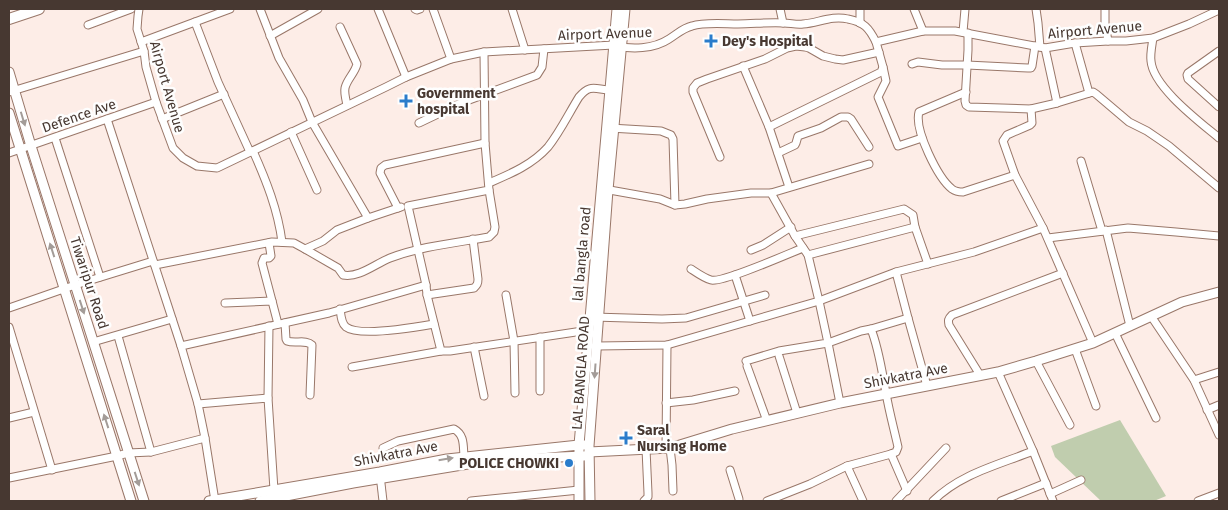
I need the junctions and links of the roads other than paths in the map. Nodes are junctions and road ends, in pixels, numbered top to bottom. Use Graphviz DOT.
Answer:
graph roads {
  1 [pos="39,9"];
  2 [pos="131,9"];
  3 [pos="140,9"];
  4 [pos="230,9"];
  5 [pos="260,9"];
  6 [pos="318,9"];
  7 [pos="378,9"];
  8 [pos="415,9"];
  9 [pos="420,9"];
  10 [pos="433,9"];
  11 [pos="512,9"];
  12 [pos="617,9"];
  13 [pos="625,9"];
  14 [pos="780,9"];
  15 [pos="860,9"];
  16 [pos="914,9"];
  17 [pos="965,9"];
  18 [pos="1036,9"];
  19 [pos="1105,9"];
  20 [pos="1219,10"];
  21 [pos="9,19"];
  22 [pos="195,22"];
  23 [pos="783,23"];
  24 [pos="860,23"];
  25 [pos="88,25"];
  26 [pos="340,27"];
  27 [pos="923,31"];
  28 [pos="966,32"];
  29 [pos="270,36"];
  30 [pos="1153,38"];
  31 [pos="1108,41"];
  32 [pos="141,42"];
  33 [pos="876,42"];
  34 [pos="1075,43"];
  35 [pos="618,46"];
  36 [pos="1040,47"];
  37 [pos="544,49"];
  38 [pos="525,50"];
  39 [pos="144,51"];
  40 [pos="1219,51"];
  41 [pos="484,52"];
  42 [pos="880,52"];
  43 [pos="451,59"];
  44 [pos="912,64"];
  45 [pos="968,65"];
  46 [pos="743,66"];
  47 [pos="883,67"];
  48 [pos="9,72"];
  49 [pos="406,77"];
  50 [pos="614,90"];
  51 [pos="12,91"];
  52 [pos="966,92"];
  53 [pos="1089,93"];
  54 [pos="224,94"];
  55 [pos="484,94"];
  56 [pos="156,102"];
  57 [pos="1057,103"];
  58 [pos="347,105"];
  59 [pos="1219,107"];
  60 [pos="1031,109"];
  61 [pos="9,113"];
  62 [pos="107,119"];
  63 [pos="162,120"];
  64 [pos="312,122"];
  65 [pos="419,123"];
  66 [pos="769,127"];
  67 [pos="610,128"];
  68 [pos="291,132"];
  69 [pos="55,138"];
  70 [pos="922,138"];
  71 [pos="1219,138"];
  72 [pos="485,143"];
  73 [pos="31,146"];
  74 [pos="869,146"];
  75 [pos="20,150"];
  76 [pos="251,151"];
  77 [pos="9,153"];
  78 [pos="778,153"];
  79 [pos="720,157"];
  80 [pos="1082,161"];
  81 [pos="869,164"];
  82 [pos="1015,175"];
  83 [pos="489,186"];
  84 [pos="789,187"];
  85 [pos="1219,188"];
  86 [pos="605,189"];
  87 [pos="317,190"];
  88 [pos="771,193"];
  89 [pos="675,205"];
  90 [pos="408,206"];
  91 [pos="398,208"];
  92 [pos="368,218"];
  93 [pos="791,227"];
  94 [pos="915,227"];
  95 [pos="1044,228"];
  96 [pos="1104,231"];
  97 [pos="795,236"];
  98 [pos="1219,236"];
  99 [pos="1048,238"];
  100 [pos="473,239"];
  101 [pos="269,242"];
  102 [pos="282,242"];
  103 [pos="305,249"];
  104 [pos="417,249"];
  105 [pos="751,250"];
  106 [pos="805,252"];
  107 [pos="154,263"];
  108 [pos="928,264"];
  109 [pos="690,269"];
  110 [pos="896,272"];
  111 [pos="1063,273"];
  112 [pos="735,275"];
  113 [pos="100,278"];
  114 [pos="75,285"];
  115 [pos="426,286"];
  116 [pos="64,289"];
  117 [pos="1219,292"];
  118 [pos="428,295"];
  119 [pos="506,295"];
  120 [pos="765,295"];
  121 [pos="272,301"];
  122 [pos="743,301"];
  123 [pos="819,301"];
  124 [pos="225,303"];
  125 [pos="9,308"];
  126 [pos="340,309"];
  127 [pos="1151,316"];
  128 [pos="594,317"];
  129 [pos="908,318"];
  130 [pos="172,319"];
  131 [pos="750,321"];
  132 [pos="281,323"];
  133 [pos="434,324"];
  134 [pos="269,326"];
  135 [pos="1130,326"];
  136 [pos="9,327"];
  137 [pos="871,328"];
  138 [pos="589,330"];
  139 [pos="1115,333"];
  140 [pos="118,336"];
  141 [pos="540,337"];
  142 [pos="514,341"];
  143 [pos="93,342"];
  144 [pos="828,343"];
  145 [pos="1093,343"];
  146 [pos="667,345"];
  147 [pos="181,346"];
  148 [pos="597,346"];
  149 [pos="474,347"];
  150 [pos="1075,349"];
  151 [pos="441,351"];
  152 [pos="779,356"];
  153 [pos="1036,362"];
  154 [pos="352,367"];
  155 [pos="998,372"];
  156 [pos="1219,372"];
  157 [pos="980,375"];
  158 [pos="1194,380"];
  159 [pos="927,386"];
  160 [pos="735,391"];
  161 [pos="540,392"];
  162 [pos="516,393"];
  163 [pos="886,394"];
  164 [pos="310,395"];
  165 [pos="484,396"];
  166 [pos="268,398"];
  167 [pos="666,403"];
  168 [pos="840,403"];
  169 [pos="198,404"];
  170 [pos="1219,405"];
  171 [pos="1096,406"];
  172 [pos="1207,410"];
  173 [pos="34,412"];
  174 [pos="797,414"];
  175 [pos="9,418"];
  176 [pos="1156,418"];
  177 [pos="767,420"];
  178 [pos="1070,425"];
  179 [pos="1219,434"];
  180 [pos="205,438"];
  181 [pos="579,445"];
  182 [pos="383,448"];
  183 [pos="668,448"];
  184 [pos="946,448"];
  185 [pos="646,449"];
  186 [pos="1034,451"];
  187 [pos="151,452"];
  188 [pos="589,452"];
  189 [pos="128,453"];
  190 [pos="891,454"];
  191 [pos="117,456"];
  192 [pos="579,456"];
  193 [pos="470,459"];
  194 [pos="847,466"];
  195 [pos="52,470"];
  196 [pos="730,470"];
  197 [pos="380,476"];
  198 [pos="9,478"];
  199 [pos="1081,480"];
  200 [pos="1046,483"];
  201 [pos="274,490"];
  202 [pos="579,490"];
  203 [pos="672,490"];
  204 [pos="907,491"];
  205 [pos="1219,493"];
  206 [pos="1052,498"];
  207 [pos="131,501"];
  208 [pos="144,501"];
  209 [pos="213,501"];
  210 [pos="260,501"];
  211 [pos="383,501"];
  212 [pos="471,501"];
  213 [pos="579,501"];
  214 [pos="590,501"];
  215 [pos="644,501"];
  216 [pos="738,501"];
  217 [pos="767,501"];
  218 [pos="863,501"];
  219 [pos="896,501"];
  220 [pos="933,501"];
  221 [pos="1001,501"];
  222 [pos="1198,501"];
  1 -- 21 [label="main road"];
  2 -- 25 [label="street"];
  3 -- 32 [label="street, Airport Avenue"];
  4 -- 22 [label="street"];
  5 -- 29 [label="street"];
  6 -- 29 [label="street"];
  7 -- 49 [label="street"];
  8 -- 9 [label="street"];
  10 -- 43 [label="street"];
  11 -- 38 [label="street"];
  12 -- 35 [label="street, lal bangla road"];
  13 -- 35 [label="street"];
  14 -- 23 [label="street"];
  15 -- 24 [label="street"];
  16 -- 27 [label="street"];
  17 -- 28 [label="street"];
  18 -- 36 [label="street"];
  19 -- 31 [label="street"];
  20 -- 30 [label="street, Airport Avenue"];
  22 -- 32 [label="street"];
  22 -- 54 [label="street"];
  23 -- 24 [label="street, Airport Avenue"];
  23 -- 35 [label="street, Airport Avenue"];
  24 -- 33 [label="street"];
  26 -- 58 [label="street"];
  27 -- 28 [label="street, Airport Avenue"];
  27 -- 33 [label="street, Airport Avenue"];
  28 -- 36 [label="street, Airport Avenue"];
  28 -- 45 [label="street"];
  29 -- 64 [label="street"];
  30 -- 31 [label="street, Airport Avenue"];
  30 -- 71 [label="street"];
  31 -- 34 [label="street, Airport Avenue"];
  32 -- 39 [label="street, Airport Avenue"];
  33 -- 42 [label="street"];
  34 -- 36 [label="street, Airport Avenue"];
  34 -- 53 [label="street"];
  35 -- 37 [label="street, Airport Avenue"];
  35 -- 50 [label="street, lal bangla road"];
  36 -- 45 [label="street"];
  36 -- 57 [label="street"];
  37 -- 38 [label="street, Airport Avenue"];
  37 -- 55 [label="street"];
  38 -- 41 [label="street, Airport Avenue"];
  39 -- 51 [label="street"];
  39 -- 56 [label="street, Airport Avenue"];
  40 -- 59 [label="street"];
  41 -- 43 [label="street, Airport Avenue"];
  41 -- 55 [label="street"];
  42 -- 46 [label="street"];
  42 -- 47 [label="street"];
  43 -- 49 [label="street, Airport Avenue"];
  44 -- 45 [label="street"];
  45 -- 52 [label="street"];
  46 -- 66 [label="street"];
  46 -- 79 [label="street"];
  47 -- 66 [label="street"];
  47 -- 70 [label="street"];
  48 -- 51 [label="street, Tiwaripur Road"];
  49 -- 58 [label="street, Airport Avenue"];
  50 -- 67 [label="street, lal bangla road"];
  50 -- 83 [label="street"];
  51 -- 73 [label="street, Tiwaripur Road, one-way"];
  52 -- 60 [label="street"];
  52 -- 70 [label="street"];
  53 -- 57 [label="street"];
  53 -- 85 [label="street"];
  54 -- 63 [label="street"];
  54 -- 76 [label="street"];
  55 -- 65 [label="street"];
  55 -- 72 [label="street"];
  56 -- 62 [label="street, Defence Ave"];
  56 -- 63 [label="street, Airport Avenue"];
  57 -- 60 [label="street"];
  58 -- 64 [label="street, Airport Avenue"];
  60 -- 82 [label="street"];
  61 -- 75 [label="street"];
  62 -- 69 [label="street, Defence Ave"];
  62 -- 107 [label="street"];
  63 -- 76 [label="street, Airport Avenue"];
  64 -- 68 [label="street, Airport Avenue"];
  64 -- 92 [label="street"];
  66 -- 78 [label="street"];
  67 -- 86 [label="street, lal bangla road"];
  67 -- 89 [label="street"];
  68 -- 76 [label="street, Airport Avenue"];
  68 -- 87 [label="street"];
  69 -- 73 [label="street, Defence Ave"];
  69 -- 113 [label="street"];
  70 -- 82 [label="street"];
  72 -- 83 [label="street"];
  72 -- 91 [label="street"];
  73 -- 75 [label="street, Defence Ave"];
  73 -- 114 [label="street, Tiwaripur Road"];
  74 -- 78 [label="street"];
  75 -- 77 [label="street, Defence Ave"];
  116 -- 75 [label="street, one-way"];
  76 -- 102 [label="street"];
  78 -- 84 [label="street"];
  80 -- 96 [label="street"];
  81 -- 84 [label="street"];
  82 -- 95 [label="street"];
  83 -- 90 [label="street"];
  83 -- 100 [label="street"];
  84 -- 88 [label="street"];
  86 -- 89 [label="street"];
  86 -- 128 [label="street, lal bangla road"];
  88 -- 89 [label="street"];
  88 -- 93 [label="street"];
  90 -- 91 [label="street"];
  90 -- 104 [label="street"];
  91 -- 92 [label="street"];
  92 -- 103 [label="street"];
  93 -- 97 [label="street"];
  93 -- 105 [label="street"];
  94 -- 97 [label="street"];
  94 -- 106 [label="street"];
  94 -- 108 [label="street"];
  95 -- 99 [label="street"];
  95 -- 108 [label="street"];
  96 -- 98 [label="street"];
  96 -- 99 [label="street"];
  96 -- 135 [label="street"];
  97 -- 106 [label="street"];
  99 -- 111 [label="street"];
  100 -- 104 [label="street"];
  100 -- 118 [label="street"];
  101 -- 102 [label="street"];
  101 -- 107 [label="street"];
  101 -- 121 [label="street"];
  102 -- 103 [label="street"];
  103 -- 104 [label="street"];
  104 -- 115 [label="street"];
  106 -- 112 [label="street"];
  106 -- 123 [label="street"];
  107 -- 113 [label="street"];
  107 -- 130 [label="street"];
  108 -- 110 [label="street"];
  109 -- 112 [label="street"];
  110 -- 123 [label="street"];
  110 -- 129 [label="street"];
  111 -- 145 [label="street"];
  111 -- 157 [label="street"];
  112 -- 122 [label="street"];
  113 -- 114 [label="street"];
  114 -- 116 [label="street"];
  114 -- 143 [label="street, Tiwaripur Road, one-way"];
  115 -- 118 [label="street"];
  115 -- 126 [label="street"];
  116 -- 125 [label="street"];
  191 -- 116 [label="street, one-way"];
  117 -- 127 [label="street, Shivkatra Ave"];
  118 -- 133 [label="street"];
  119 -- 142 [label="street"];
  120 -- 122 [label="street"];
  121 -- 124 [label="street"];
  121 -- 132 [label="street"];
  122 -- 128 [label="street"];
  122 -- 131 [label="street"];
  123 -- 131 [label="street"];
  123 -- 144 [label="street"];
  126 -- 132 [label="street"];
  126 -- 133 [label="street"];
  127 -- 135 [label="street, Shivkatra Ave"];
  127 -- 158 [label="street"];
  128 -- 138 [label="street, lal bangla road"];
  128 -- 148 [label="street, LAL BANGLA ROAD"];
  129 -- 137 [label="street"];
  129 -- 159 [label="street"];
  130 -- 140 [label="street"];
  130 -- 147 [label="street"];
  131 -- 146 [label="street"];
  132 -- 134 [label="street"];
  132 -- 164 [label="street"];
  133 -- 151 [label="street"];
  134 -- 147 [label="street"];
  134 -- 166 [label="street"];
  135 -- 139 [label="street, Shivkatra Ave"];
  136 -- 173 [label="street"];
  137 -- 144 [label="street"];
  137 -- 163 [label="street"];
  138 -- 141 [label="street"];
  138 -- 181 [label="street, lal bangla road"];
  139 -- 145 [label="street, Shivkatra Ave"];
  139 -- 176 [label="street"];
  140 -- 143 [label="street"];
  140 -- 187 [label="street"];
  141 -- 142 [label="street"];
  141 -- 161 [label="street"];
  142 -- 149 [label="street"];
  142 -- 162 [label="street"];
  143 -- 189 [label="street, Tiwaripur Road"];
  144 -- 168 [label="street"];
  144 -- 177 [label="street"];
  145 -- 150 [label="street, Shivkatra Ave"];
  146 -- 148 [label="street"];
  146 -- 167 [label="street"];
  147 -- 169 [label="street"];
  148 -- 188 [label="street, LAL BANGLA ROAD, one-way"];
  149 -- 151 [label="street"];
  149 -- 165 [label="street"];
  150 -- 153 [label="street, Shivkatra Ave"];
  150 -- 171 [label="street"];
  151 -- 154 [label="street"];
  152 -- 174 [label="street"];
  153 -- 155 [label="street, Shivkatra Ave"];
  153 -- 178 [label="street"];
  155 -- 157 [label="street, Shivkatra Ave"];
  155 -- 186 [label="street"];
  156 -- 158 [label="street"];
  157 -- 159 [label="street, Shivkatra Ave"];
  158 -- 172 [label="street"];
  159 -- 163 [label="street, Shivkatra Ave"];
  160 -- 167 [label="street"];
  163 -- 168 [label="street, Shivkatra Ave"];
  163 -- 190 [label="street"];
  166 -- 169 [label="street"];
  166 -- 201 [label="street"];
  167 -- 183 [label="street"];
  168 -- 174 [label="street, Shivkatra Ave"];
  169 -- 180 [label="street"];
  170 -- 172 [label="street"];
  172 -- 179 [label="street"];
  173 -- 175 [label="street"];
  173 -- 195 [label="street"];
  174 -- 177 [label="street, Shivkatra Ave"];
  177 -- 183 [label="street, Shivkatra Ave"];
  180 -- 187 [label="street"];
  180 -- 209 [label="street"];
  181 -- 188 [label="street, Shivkatra Ave"];
  181 -- 192 [label="street, lal bangla road"];
  181 -- 193 [label="street, Shivkatra Ave"];
  182 -- 193 [label="street"];
  183 -- 185 [label="street, Shivkatra Ave"];
  183 -- 203 [label="street"];
  184 -- 204 [label="street"];
  185 -- 188 [label="street, Shivkatra Ave"];
  185 -- 215 [label="street"];
  186 -- 200 [label="street"];
  186 -- 220 [label="street"];
  187 -- 189 [label="street"];
  188 -- 192 [label="street"];
  188 -- 214 [label="street, LAL BANGLA ROAD"];
  189 -- 191 [label="street"];
  189 -- 208 [label="street, Tiwaripur Road, one-way"];
  190 -- 194 [label="street"];
  190 -- 204 [label="street"];
  191 -- 195 [label="street"];
  191 -- 207 [label="street"];
  192 -- 193 [label="street"];
  192 -- 202 [label="street, lal bangla road"];
  193 -- 197 [label="street, Shivkatra Ave"];
  194 -- 217 [label="street"];
  194 -- 218 [label="street"];
  195 -- 198 [label="street"];
  196 -- 216 [label="street"];
  197 -- 201 [label="street, Shivkatra Ave"];
  197 -- 210 [label="street"];
  197 -- 211 [label="street"];
  199 -- 206 [label="street"];
  200 -- 206 [label="street"];
  200 -- 221 [label="street"];
  201 -- 209 [label="street, Shivkatra Ave"];
  202 -- 212 [label="street"];
  202 -- 213 [label="street, lal bangla road"];
  204 -- 219 [label="street"];
  205 -- 222 [label="street"];
}
